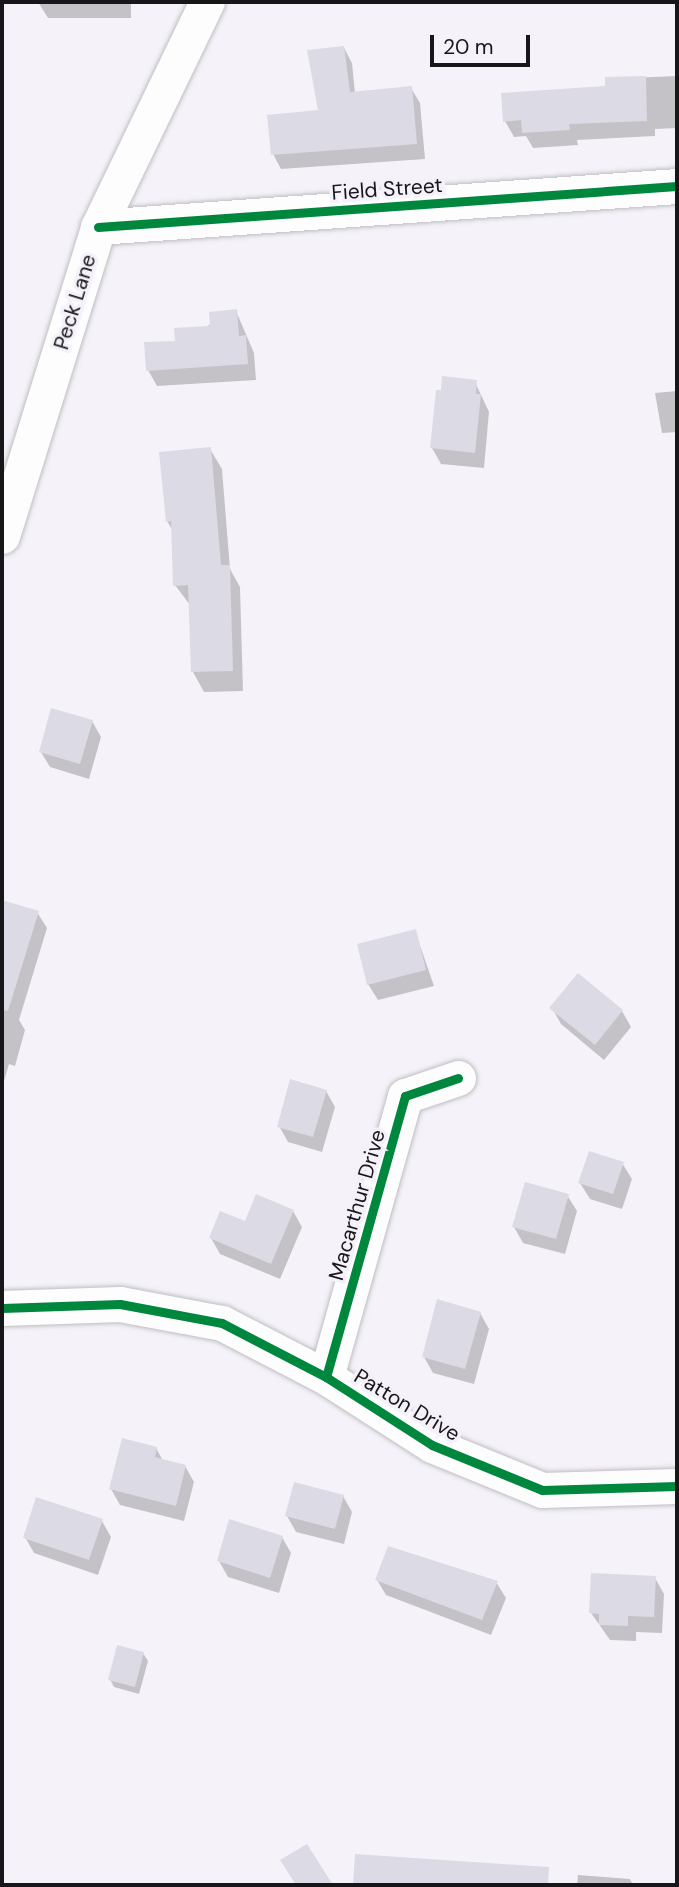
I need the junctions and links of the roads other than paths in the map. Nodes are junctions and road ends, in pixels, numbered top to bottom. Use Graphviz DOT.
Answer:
graph roads {
  1 [pos="207,2"];
  2 [pos="677,186"];
  3 [pos="98,227"];
  4 [pos="2,536"];
  5 [pos="458,1077"];
  6 [pos="2,1308"];
  7 [pos="327,1377"];
  8 [pos="677,1486"];
  1 -- 3 [label="street, Peck Lane"];
  2 -- 3 [label="street, Field Street"];
  3 -- 4 [label="street, Peck Lane"];
  5 -- 7 [label="street, Macarthur Drive"];
  6 -- 7 [label="street, Patton Drive"];
  7 -- 8 [label="street, Patton Drive"];
}
